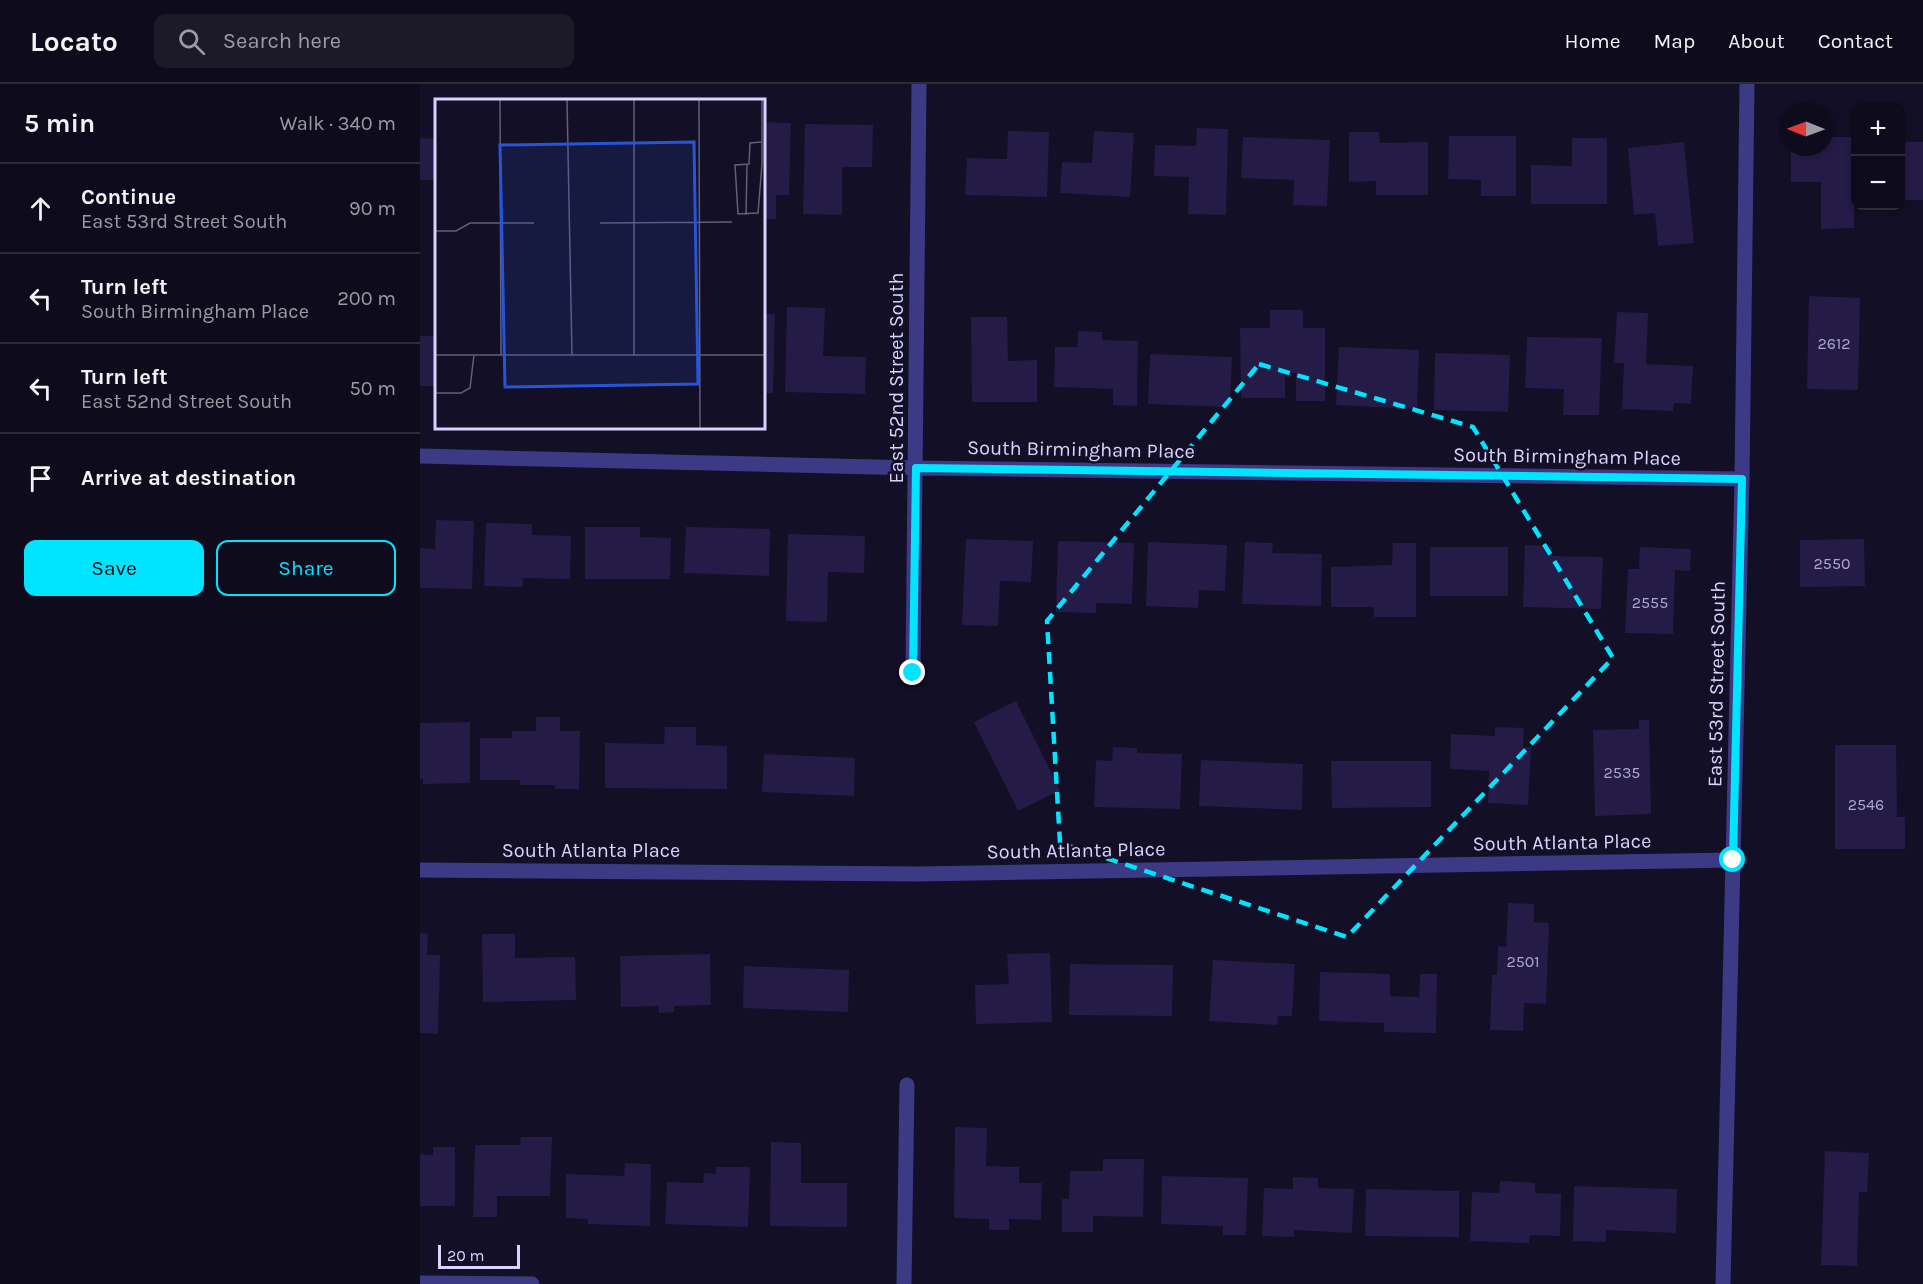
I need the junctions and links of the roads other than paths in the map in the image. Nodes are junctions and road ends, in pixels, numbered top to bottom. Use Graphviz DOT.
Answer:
graph roads {
  1 [pos="919,84"];
  2 [pos="1747,84"];
  3 [pos="420,456"];
  4 [pos="916,468"];
  5 [pos="1742,479"];
  6 [pos="913,673"];
  7 [pos="1733,860"];
  8 [pos="420,870"];
  9 [pos="907,1085"];
  10 [pos="420,1283"];
  11 [pos="532,1284"];
  12 [pos="904,1284"];
  13 [pos="1723,1284"];
  1 -- 4 [label="street, East 52nd Street South"];
  2 -- 5 [label="street, East 53rd Street South"];
  3 -- 4 [label="street, South Birmingham Place"];
  4 -- 5 [label="street, South Birmingham Place"];
  4 -- 6 [label="street, East 52nd Street South"];
  5 -- 7 [label="street, East 53rd Street South"];
  7 -- 8 [label="street, South Atlanta Place"];
  7 -- 13 [label="street, East 53rd Street South"];
  9 -- 12 [label="street"];
  10 -- 11 [label="street"];
}
